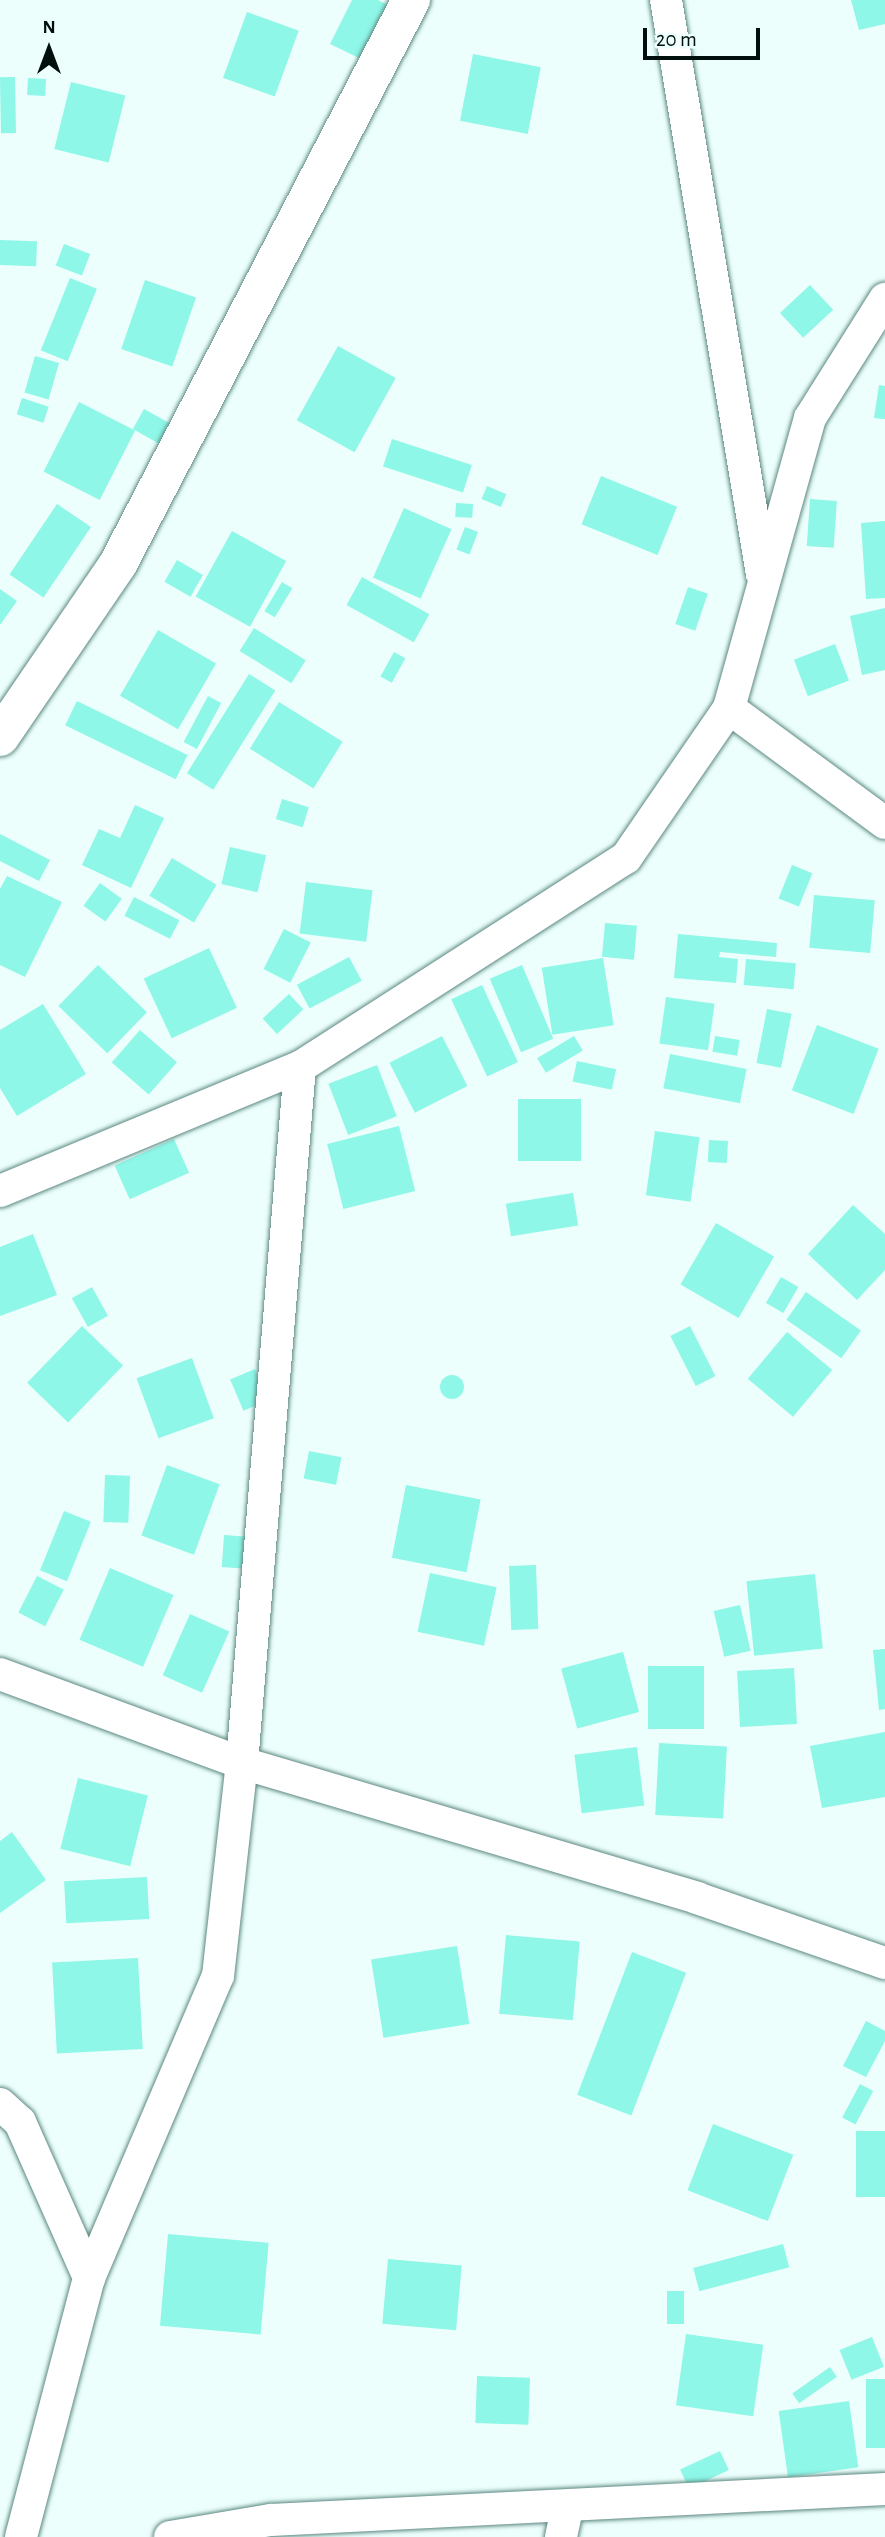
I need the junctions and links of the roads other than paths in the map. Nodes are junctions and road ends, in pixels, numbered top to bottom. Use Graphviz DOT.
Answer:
graph roads {
  1 [pos="411,0"];
  2 [pos="666,0"];
  3 [pos="885,299"];
  4 [pos="763,582"];
  5 [pos="729,708"];
  6 [pos="0,737"];
  7 [pos="885,823"];
  8 [pos="300,1067"];
  9 [pos="0,1191"];
  10 [pos="0,1674"];
  11 [pos="242,1763"];
  12 [pos="885,1963"];
  13 [pos="0,2104"];
  14 [pos="89,2278"];
  15 [pos="885,2489"];
  16 [pos="564,2522"];
  17 [pos="21,2537"];
  18 [pos="170,2537"];
  1 -- 6 [label="street"];
  2 -- 4 [label="street"];
  3 -- 4 [label="street"];
  4 -- 5 [label="street"];
  5 -- 7 [label="street"];
  5 -- 8 [label="street"];
  8 -- 9 [label="street"];
  8 -- 11 [label="street"];
  10 -- 11 [label="street"];
  11 -- 12 [label="street"];
  11 -- 14 [label="street"];
  13 -- 14 [label="street"];
  14 -- 17 [label="street"];
  15 -- 16 [label="street"];
  16 -- 18 [label="street"];
}
